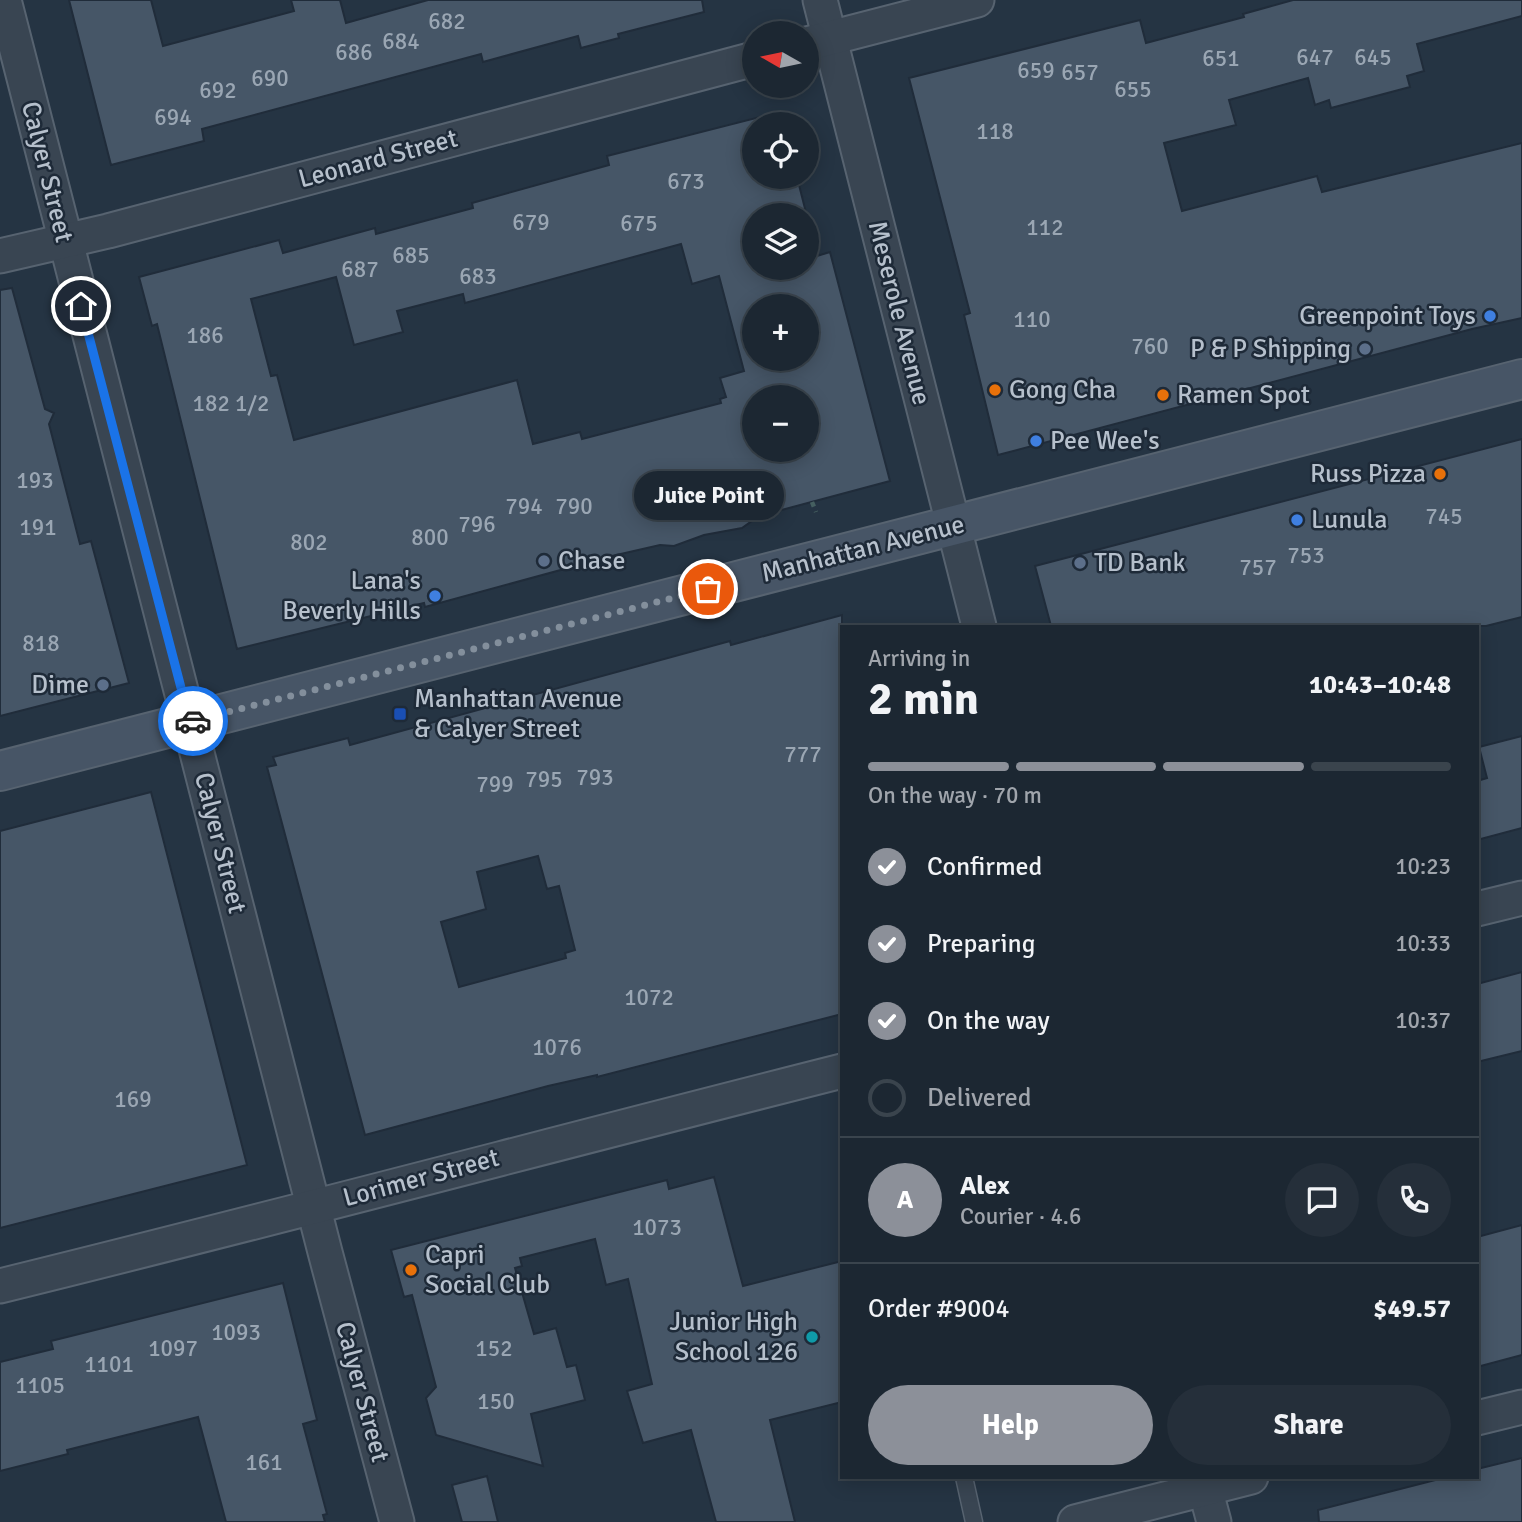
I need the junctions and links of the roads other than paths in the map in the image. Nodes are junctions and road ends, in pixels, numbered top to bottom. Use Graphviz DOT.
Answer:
graph roads {
  1 [pos="4,0"];
  2 [pos="820,0"];
  3 [pos="977,0"];
  4 [pos="819,21"];
  5 [pos="819,41"];
  6 [pos="819,45"];
  7 [pos="742,62"];
  8 [pos="65,241"];
  9 [pos="0,256"];
  10 [pos="1522,379"];
  11 [pos="953,527"];
  12 [pos="979,625"];
  13 [pos="190,722"];
  14 [pos="0,771"];
  15 [pos="1522,898"];
  16 [pos="1479,909"];
  17 [pos="840,1072"];
  18 [pos="313,1207"];
  19 [pos="0,1286"];
  20 [pos="1522,1407"];
  21 [pos="1479,1418"];
  22 [pos="964,1479"];
  23 [pos="1235,1479"];
  24 [pos="1204,1483"];
  25 [pos="397,1522"];
  26 [pos="974,1522"];
  27 [pos="1075,1522"];
  28 [pos="1214,1522"];
  1 -- 8 [label="street, Calyer Street"];
  2 -- 4 [label="street, Meserole Avenue"];
  3 -- 5 [label="street"];
  6 -- 11 [label="street, Meserole Avenue"];
  7 -- 8 [label="street, Leonard Street"];
  8 -- 9 [label="street, Leonard Street"];
  8 -- 13 [label="street, Calyer Street"];
  10 -- 11 [label="street, Manhattan Avenue"];
  11 -- 12 [label="street, Meserole Avenue"];
  11 -- 13 [label="street, Manhattan Avenue"];
  13 -- 14 [label="street, Manhattan Avenue"];
  13 -- 18 [label="street, Calyer Street"];
  15 -- 16 [label="street"];
  17 -- 18 [label="street, Lorimer Street"];
  18 -- 19 [label="street, Lorimer Street"];
  18 -- 25 [label="street, Calyer Street"];
  20 -- 21 [label="street"];
  22 -- 26 [label="lane"];
  23 -- 24 [label="street"];
  24 -- 27 [label="street"];
  24 -- 28 [label="street"];
}
